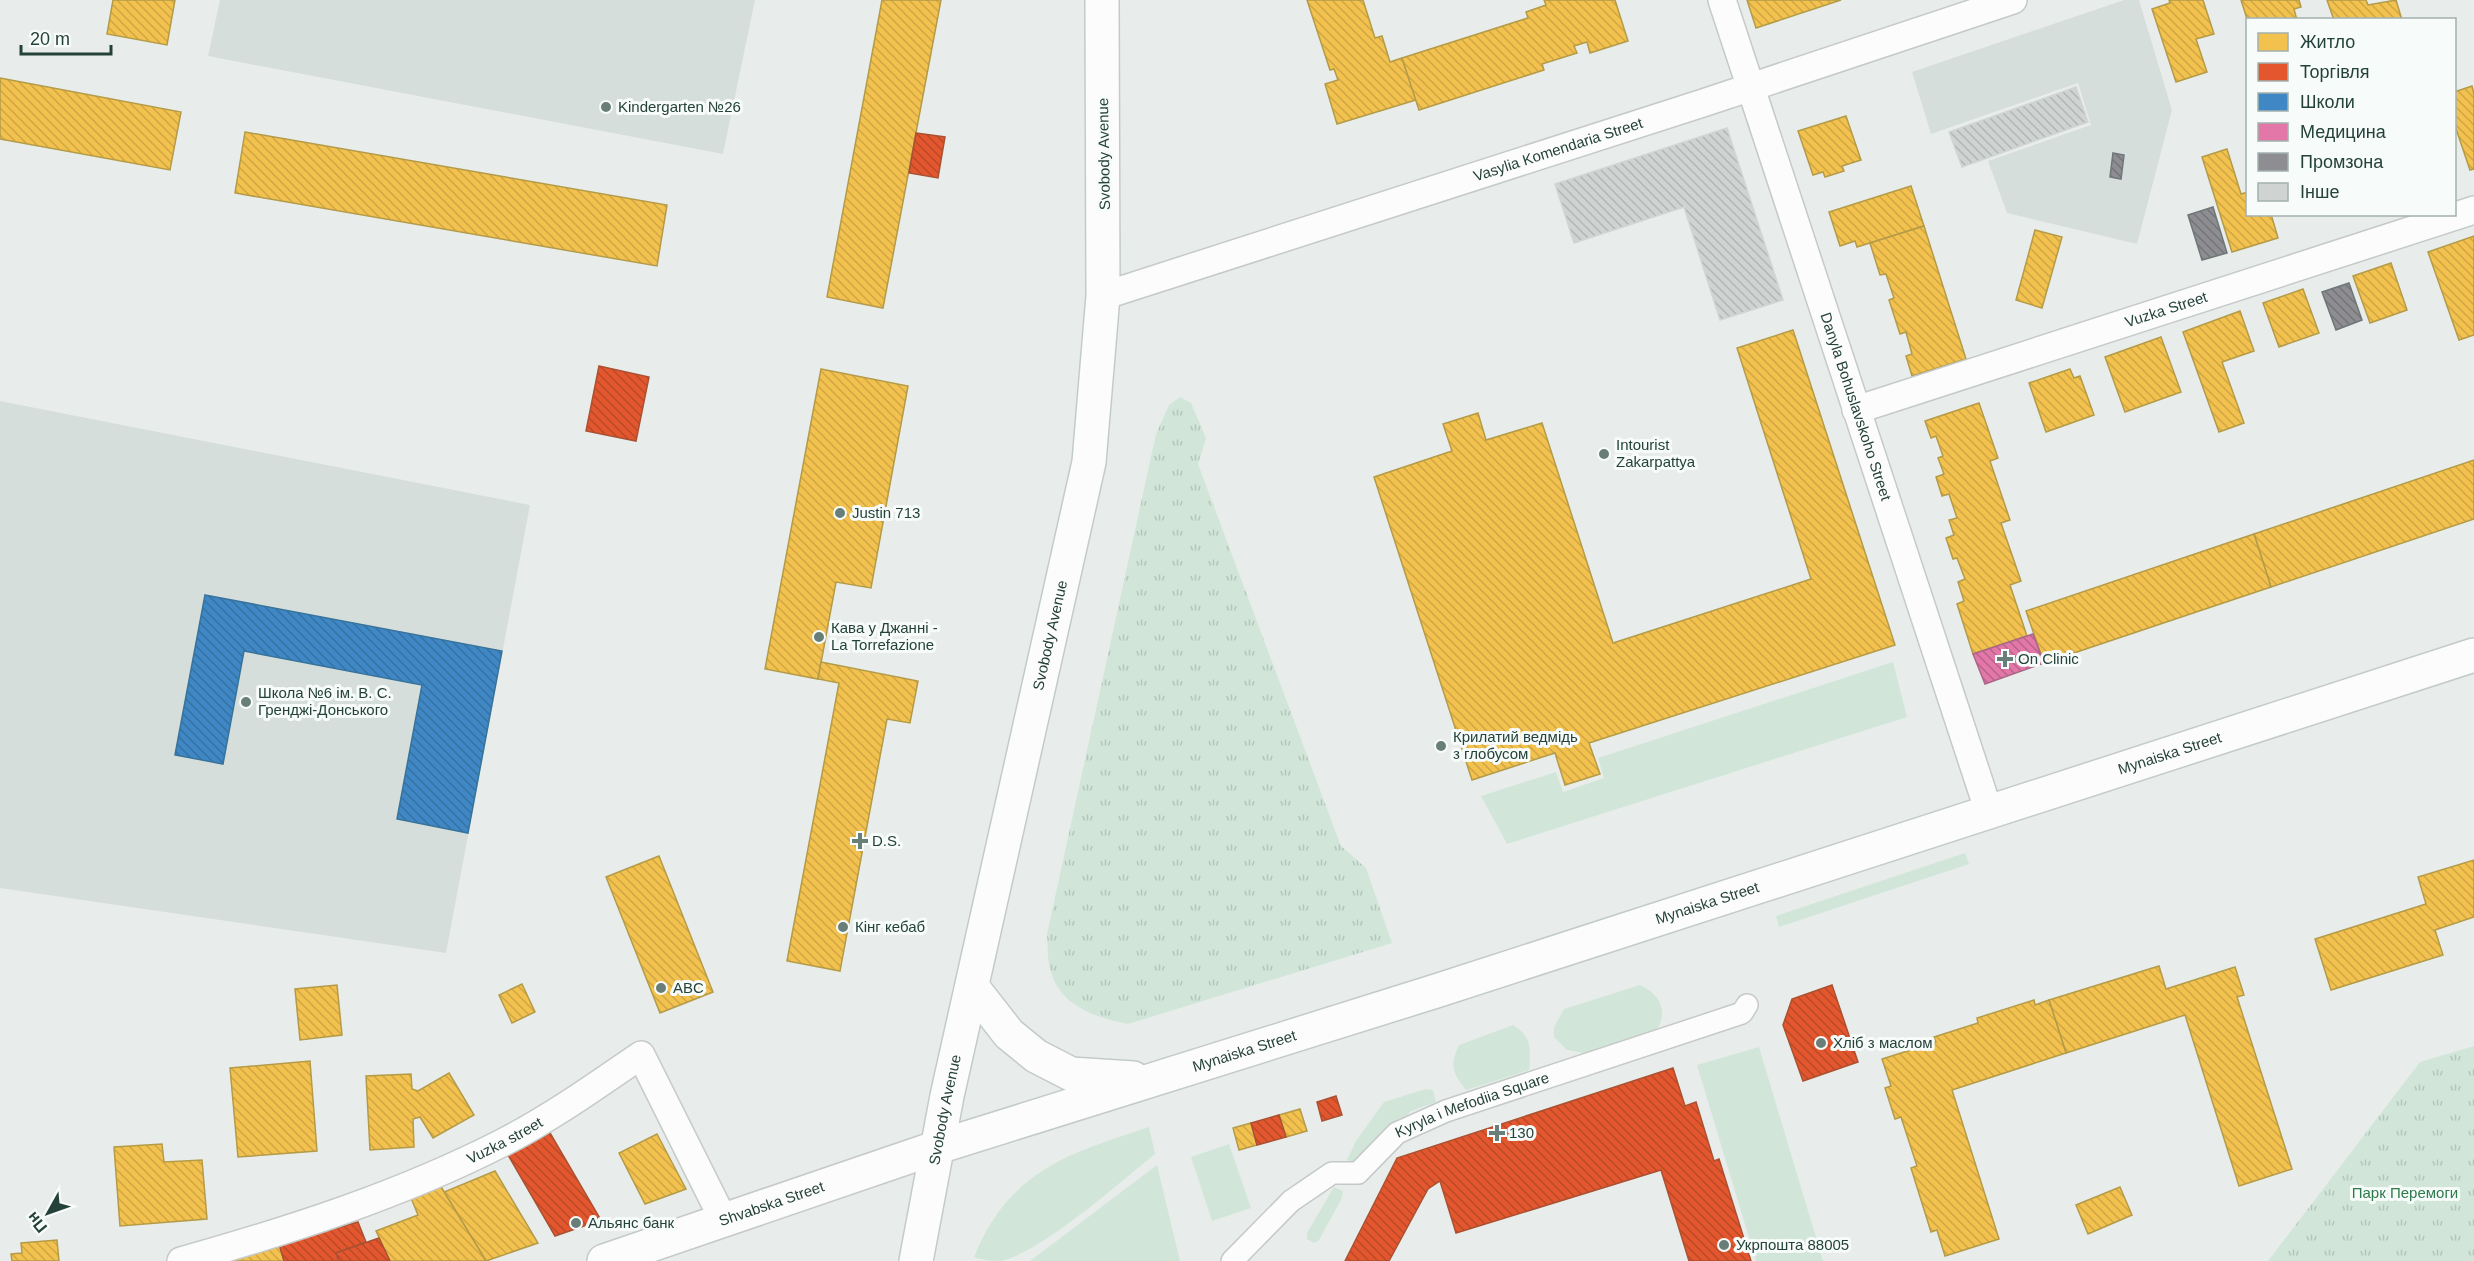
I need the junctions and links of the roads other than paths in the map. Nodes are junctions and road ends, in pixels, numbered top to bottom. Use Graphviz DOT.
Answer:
graph roads {
  1 [pos="1102,0"];
  2 [pos="1722,0"];
  3 [pos="2013,0"];
  4 [pos="1749,86"];
  5 [pos="2474,210"];
  6 [pos="2455,216"];
  7 [pos="2456,216"];
  8 [pos="1103,296"];
  9 [pos="1856,410"];
  10 [pos="2474,655"];
  11 [pos="1989,812"];
  12 [pos="973,988"];
  13 [pos="1747,1005"];
  14 [pos="1153,1080"];
  15 [pos="938,1147"];
  16 [pos="724,1221"];
  17 [pos="181,1261"];
  18 [pos="604,1261"];
  19 [pos="916,1261"];
  20 [pos="1232,1261"];
  1 -- 8 [label="main road, Svobody Avenue"];
  2 -- 4 [label="street, Danyla Bohuslavskoho Street"];
  3 -- 4 [label="street, Vasylia Komendaria Street"];
  4 -- 8 [label="street, Vasylia Komendaria Street"];
  4 -- 9 [label="street, Danyla Bohuslavskoho Street"];
  5 -- 7 [label="street, Vuzka Street"];
  6 -- 9 [label="street, Vuzka Street"];
  8 -- 12 [label="main road, Svobody Avenue"];
  9 -- 11 [label="street, Danyla Bohuslavskoho Street"];
  10 -- 11 [label="main road, Mynaiska Street"];
  11 -- 14 [label="main road, Mynaiska Street"];
  12 -- 14 [label="main road"];
  12 -- 15 [label="main road, Svobody Avenue"];
  13 -- 20 [label="street, Kyryla i Mefodiia Square"];
  14 -- 15 [label="main road, Mynaiska Street"];
  15 -- 16 [label="main road, Shvabska Street"];
  15 -- 19 [label="main road, Svobody Avenue"];
  16 -- 17 [label="street, Vuzka street"];
  16 -- 18 [label="main road, Shvabska Street"];
}
